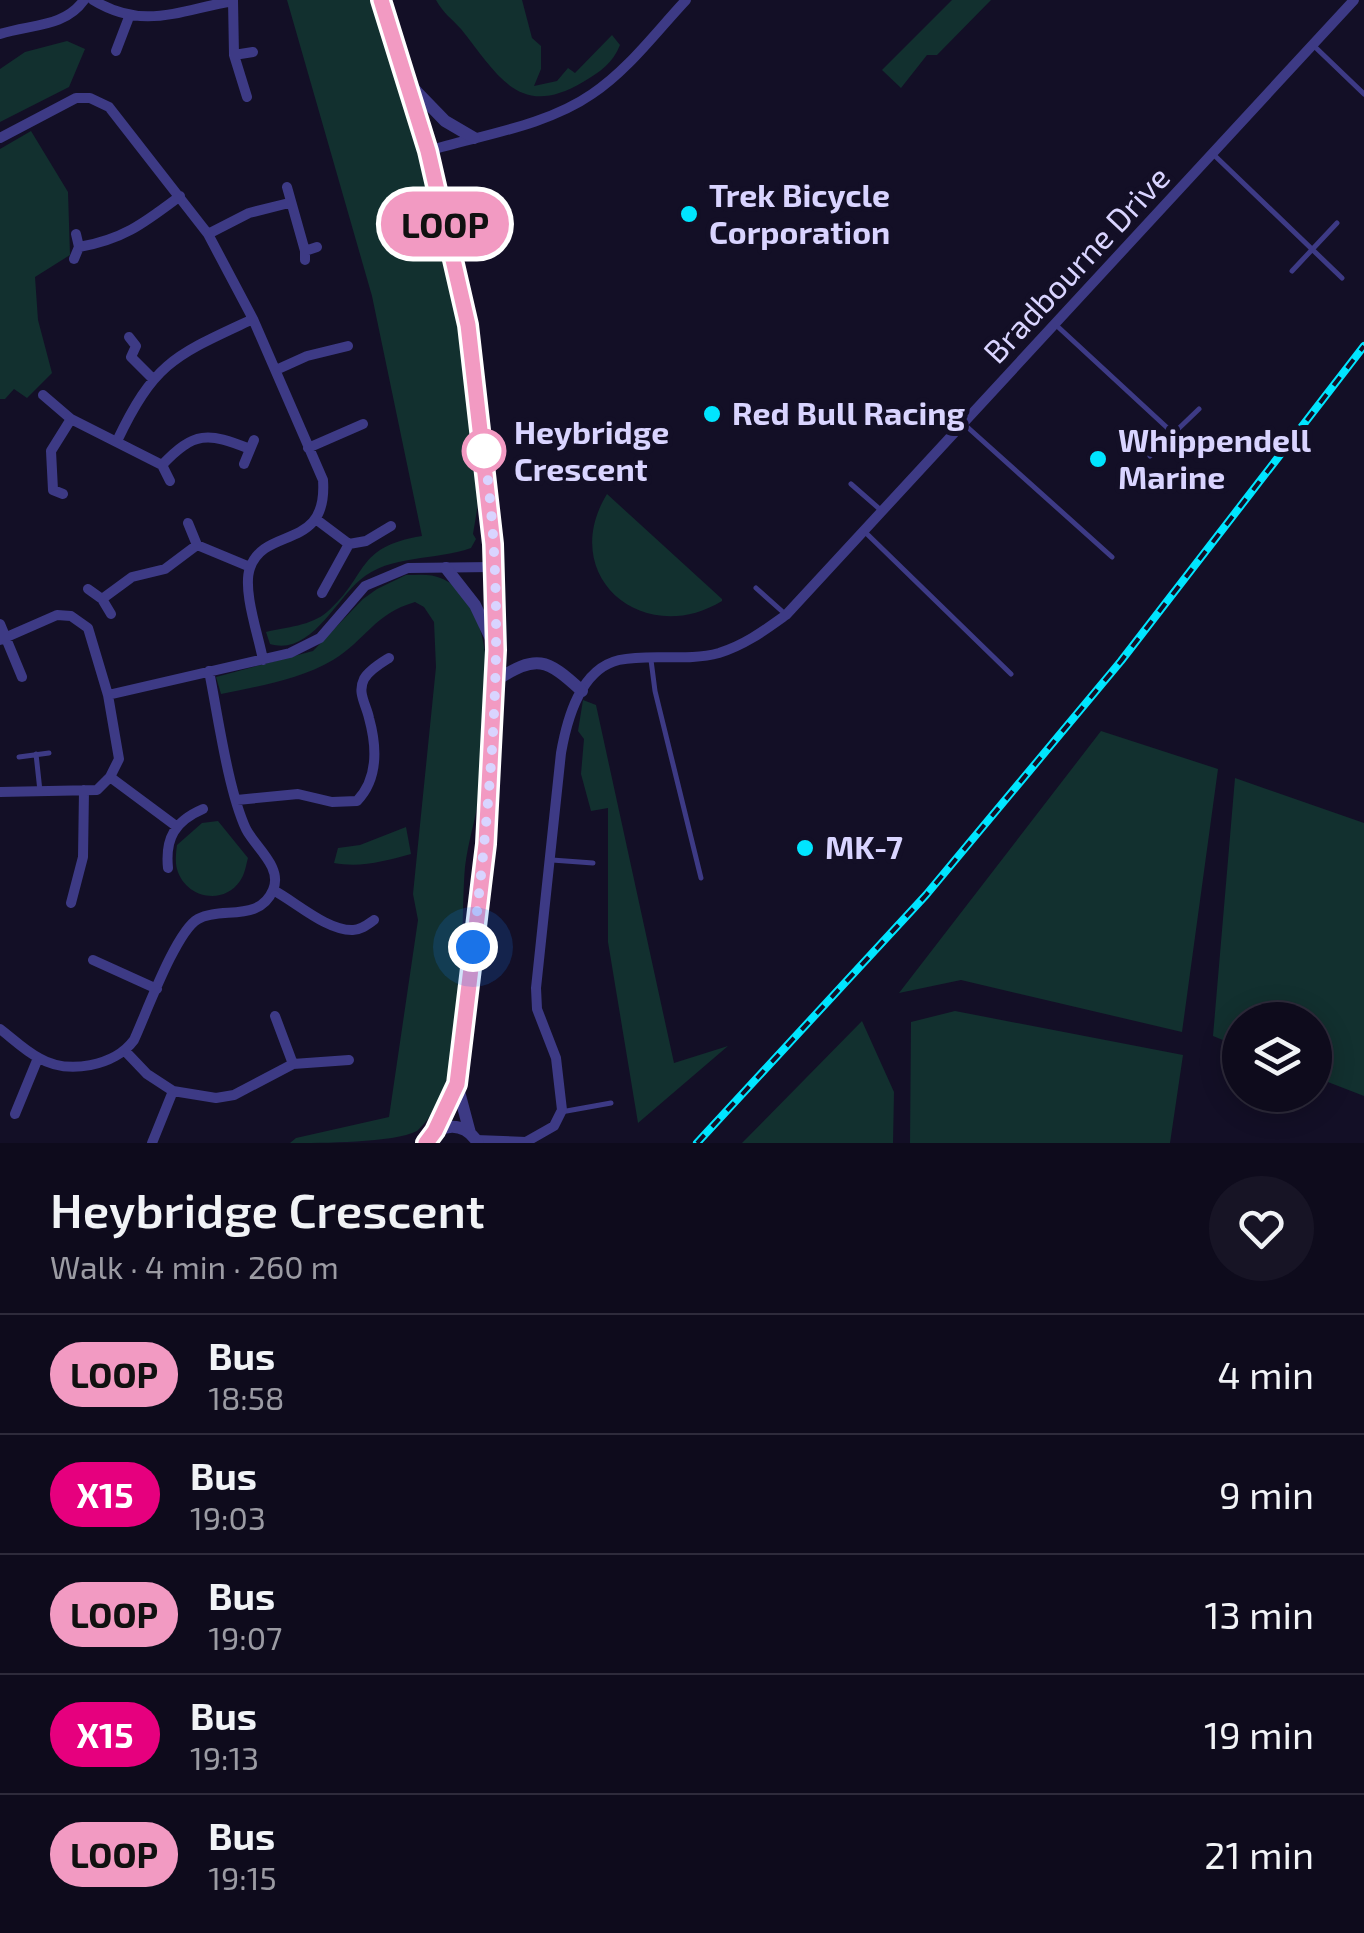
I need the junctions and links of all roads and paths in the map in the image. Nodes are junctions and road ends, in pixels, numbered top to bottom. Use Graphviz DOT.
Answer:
graph roads {
  1 [pos="84,0"];
  2 [pos="93,0"];
  3 [pos="233,0"];
  4 [pos="382,0"];
  5 [pos="686,0"];
  6 [pos="1354,0"];
  7 [pos="130,17"];
  8 [pos="0,34"];
  9 [pos="1313,45"];
  10 [pos="116,52"];
  11 [pos="253,52"];
  12 [pos="234,55"];
  13 [pos="410,85"];
  14 [pos="1364,94"];
  15 [pos="246,97"];
  16 [pos="0,138"];
  17 [pos="474,138"];
  18 [pos="428,151"];
  19 [pos="1213,154"];
  20 [pos="286,187"];
  21 [pos="180,196"];
  22 [pos="288,203"];
  23 [pos="1338,223"];
  24 [pos="76,234"];
  25 [pos="208,234"];
  26 [pos="80,247"];
  27 [pos="317,247"];
  28 [pos="1312,249"];
  29 [pos="74,259"];
  30 [pos="1292,271"];
  31 [pos="1342,278"];
  32 [pos="253,319"];
  33 [pos="1056,325"];
  34 [pos="129,338"];
  35 [pos="348,346"];
  36 [pos="276,370"];
  37 [pos="152,378"];
  38 [pos="43,395"];
  39 [pos="1198,409"];
  40 [pos="70,418"];
  41 [pos="363,424"];
  42 [pos="965,425"];
  43 [pos="1173,433"];
  44 [pos="117,441"];
  45 [pos="308,448"];
  46 [pos="1150,456"];
  47 [pos="1200,458"];
  48 [pos="244,464"];
  49 [pos="162,465"];
  50 [pos="170,481"];
  51 [pos="851,484"];
  52 [pos="58,492"];
  53 [pos="883,512"];
  54 [pos="317,520"];
  55 [pos="188,522"];
  56 [pos="391,526"];
  57 [pos="865,532"];
  58 [pos="349,544"];
  59 [pos="197,545"];
  60 [pos="1112,558"];
  61 [pos="250,567"];
  62 [pos="493,567"];
  63 [pos="446,568"];
  64 [pos="756,588"];
  65 [pos="88,589"];
  66 [pos="322,592"];
  67 [pos="102,599"];
  68 [pos="111,614"];
  69 [pos="786,615"];
  70 [pos="0,624"];
  71 [pos="3,639"];
  72 [pos="496,650"];
  73 [pos="389,658"];
  74 [pos="264,660"];
  75 [pos="651,660"];
  76 [pos="208,672"];
  77 [pos="1011,674"];
  78 [pos="22,677"];
  79 [pos="495,681"];
  80 [pos="582,690"];
  81 [pos="108,695"];
  82 [pos="49,753"];
  83 [pos="36,754"];
  84 [pos="20,758"];
  85 [pos="110,777"];
  86 [pos="84,790"];
  87 [pos="40,791"];
  88 [pos="0,792"];
  89 [pos="237,800"];
  90 [pos="203,809"];
  91 [pos="176,826"];
  92 [pos="548,860"];
  93 [pos="594,863"];
  94 [pos="168,868"];
  95 [pos="701,878"];
  96 [pos="274,890"];
  97 [pos="71,903"];
  98 [pos="374,920"];
  99 [pos="94,960"];
  100 [pos="157,990"];
  101 [pos="275,1016"];
  102 [pos="0,1029"];
  103 [pos="126,1052"];
  104 [pos="38,1058"];
  105 [pos="349,1060"];
  106 [pos="292,1064"];
  107 [pos="457,1084"];
  108 [pos="173,1091"];
  109 [pos="612,1103"];
  110 [pos="561,1112"];
  111 [pos="16,1114"];
  112 [pos="430,1137"];
  113 [pos="475,1138"];
  114 [pos="525,1142"];
  115 [pos="152,1143"];
  116 [pos="413,1143"];
  1 -- 8 [label="street"];
  2 -- 7 [label="street"];
  3 -- 7 [label="street"];
  3 -- 12 [label="street"];
  4 -- 13 [label="street"];
  5 -- 17 [label="street"];
  6 -- 9 [label="street, Bradbourne Drive"];
  7 -- 10 [label="street"];
  9 -- 14 [label="lane"];
  9 -- 19 [label="street, Bradbourne Drive"];
  11 -- 12 [label="street"];
  12 -- 15 [label="street"];
  13 -- 17 [label="street"];
  13 -- 18 [label="street"];
  16 -- 21 [label="street"];
  17 -- 18 [label="street"];
  18 -- 62 [label="street"];
  19 -- 28 [label="lane"];
  19 -- 33 [label="street, Bradbourne Drive"];
  20 -- 22 [label="street"];
  21 -- 25 [label="street"];
  21 -- 26 [label="street"];
  22 -- 25 [label="street"];
  22 -- 27 [label="street"];
  23 -- 28 [label="lane"];
  24 -- 26 [label="street"];
  25 -- 32 [label="street"];
  26 -- 29 [label="street"];
  28 -- 30 [label="lane"];
  28 -- 31 [label="lane"];
  32 -- 36 [label="street"];
  32 -- 37 [label="street"];
  33 -- 42 [label="street, Bradbourne Drive"];
  33 -- 43 [label="lane"];
  34 -- 37 [label="street"];
  35 -- 36 [label="street"];
  36 -- 45 [label="street"];
  37 -- 44 [label="street"];
  38 -- 40 [label="street"];
  39 -- 43 [label="lane"];
  40 -- 44 [label="street"];
  40 -- 52 [label="street"];
  41 -- 45 [label="street"];
  42 -- 53 [label="street, Bradbourne Drive"];
  42 -- 60 [label="lane"];
  43 -- 46 [label="lane"];
  43 -- 47 [label="lane"];
  44 -- 49 [label="street"];
  45 -- 54 [label="street"];
  48 -- 49 [label="street"];
  49 -- 50 [label="street"];
  51 -- 53 [label="lane"];
  53 -- 57 [label="street, Bradbourne Drive"];
  54 -- 58 [label="street"];
  54 -- 61 [label="street"];
  55 -- 59 [label="street"];
  56 -- 58 [label="street"];
  57 -- 69 [label="street, Bradbourne Drive"];
  57 -- 77 [label="lane"];
  58 -- 66 [label="street"];
  59 -- 61 [label="street"];
  59 -- 67 [label="street"];
  61 -- 74 [label="street"];
  62 -- 63 [label="street"];
  62 -- 72 [label="street"];
  63 -- 72 [label="street"];
  63 -- 74 [label="street"];
  64 -- 69 [label="lane"];
  65 -- 67 [label="street"];
  67 -- 68 [label="street"];
  69 -- 75 [label="street, Bradbourne Drive"];
  70 -- 71 [label="street"];
  71 -- 78 [label="street"];
  71 -- 81 [label="street"];
  72 -- 79 [label="street"];
  73 -- 89 [label="street"];
  74 -- 76 [label="street"];
  75 -- 80 [label="street, Bradbourne Drive"];
  75 -- 95 [label="lane"];
  76 -- 81 [label="street"];
  76 -- 89 [label="street"];
  79 -- 80 [label="street"];
  79 -- 107 [label="street"];
  80 -- 92 [label="street, Bradbourne Drive"];
  81 -- 85 [label="street"];
  82 -- 83 [label="lane"];
  83 -- 84 [label="lane"];
  83 -- 87 [label="lane"];
  85 -- 86 [label="street"];
  85 -- 91 [label="street"];
  86 -- 87 [label="street"];
  86 -- 97 [label="street"];
  87 -- 88 [label="street"];
  89 -- 96 [label="street"];
  90 -- 91 [label="street"];
  91 -- 94 [label="street"];
  92 -- 93 [label="lane"];
  92 -- 110 [label="street, Bradbourne Drive"];
  96 -- 98 [label="street"];
  96 -- 100 [label="street"];
  99 -- 100 [label="street"];
  100 -- 103 [label="street"];
  101 -- 106 [label="street"];
  102 -- 104 [label="street"];
  103 -- 104 [label="street"];
  103 -- 108 [label="street"];
  104 -- 111 [label="street"];
  105 -- 106 [label="street"];
  106 -- 108 [label="street"];
  107 -- 112 [label="street"];
  107 -- 113 [label="street"];
  108 -- 115 [label="street"];
  109 -- 110 [label="lane"];
  110 -- 114 [label="street"];
  112 -- 113 [label="street"];
  112 -- 116 [label="street"];
  113 -- 114 [label="street"];
}
